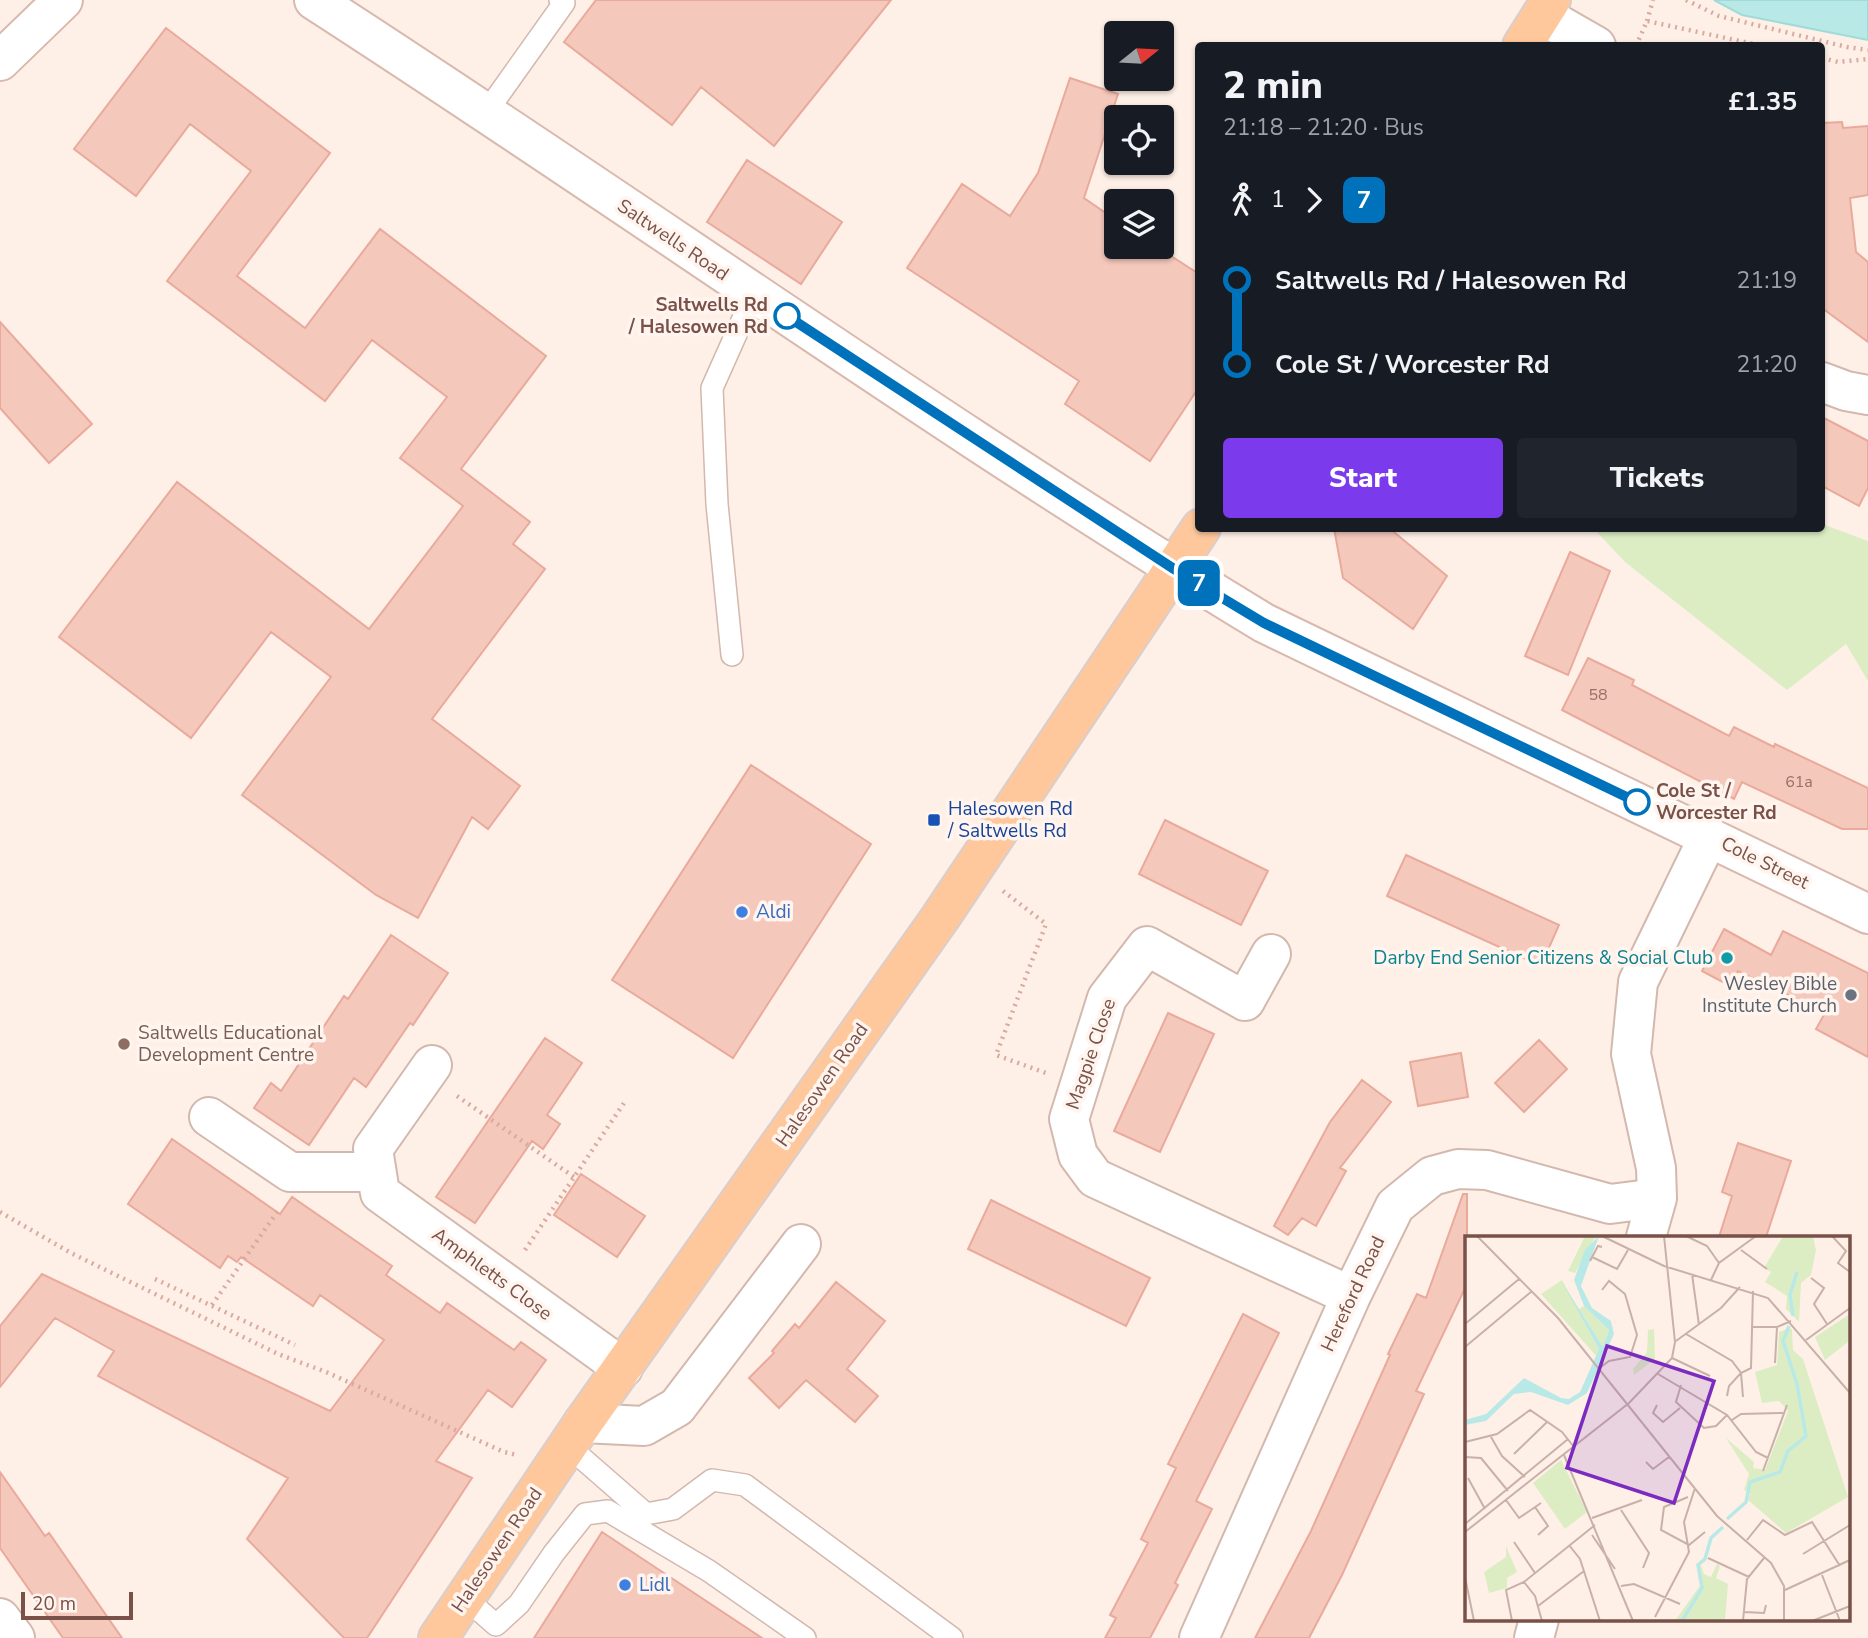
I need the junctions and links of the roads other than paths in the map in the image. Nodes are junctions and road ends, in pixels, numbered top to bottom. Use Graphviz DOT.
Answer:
graph roads {
  1 [pos="63,0"];
  2 [pos="560,0"];
  3 [pos="320,2"];
  4 [pos="1538,20"];
  5 [pos="1587,42"];
  6 [pos="0,61"];
  7 [pos="485,114"];
  8 [pos="754,294"];
  9 [pos="1825,383"];
  10 [pos="1868,395"];
  11 [pos="1198,532"];
  12 [pos="1174,569"];
  13 [pos="732,655"];
  14 [pos="1709,836"];
  15 [pos="1868,914"];
  16 [pos="1271,954"];
  17 [pos="429,1070"];
  18 [pos="209,1117"];
  19 [pos="376,1172"];
  20 [pos="1657,1198"];
  21 [pos="1646,1236"];
  22 [pos="801,1244"];
  23 [pos="1350,1296"];
  24 [pos="623,1368"];
  25 [pos="569,1444"];
  26 [pos="465,1598"];
  27 [pos="0,1618"];
  28 [pos="1539,1620"];
  29 [pos="439,1637"];
  30 [pos="15,1638"];
  31 [pos="805,1638"];
  32 [pos="952,1638"];
  33 [pos="1199,1638"];
  34 [pos="1534,1638"];
  1 -- 6 [label="street"];
  2 -- 7 [label="lane"];
  3 -- 7 [label="street, Saltwells Road"];
  4 -- 5 [label="street"];
  7 -- 8 [label="street, Saltwells Road"];
  8 -- 12 [label="street, Saltwells Road"];
  8 -- 13 [label="lane"];
  9 -- 10 [label="street"];
  11 -- 12 [label="main road, Halesowen Road"];
  12 -- 14 [label="street, Cole Street"];
  12 -- 24 [label="main road, Halesowen Road"];
  14 -- 15 [label="street, Cole Street"];
  14 -- 20 [label="street"];
  16 -- 23 [label="street, Magpie Close"];
  17 -- 19 [label="street"];
  18 -- 19 [label="street"];
  19 -- 24 [label="street, Amphletts Close"];
  20 -- 21 [label="street"];
  20 -- 23 [label="street, Hereford Road"];
  22 -- 25 [label="street"];
  23 -- 33 [label="street, Hereford Road"];
  24 -- 25 [label="main road, Halesowen Road"];
  25 -- 26 [label="main road, Halesowen Road"];
  25 -- 32 [label="lane"];
  26 -- 29 [label="main road, Halesowen Road"];
  26 -- 31 [label="lane"];
  27 -- 30 [label="street"];
  28 -- 34 [label="street"];
}
